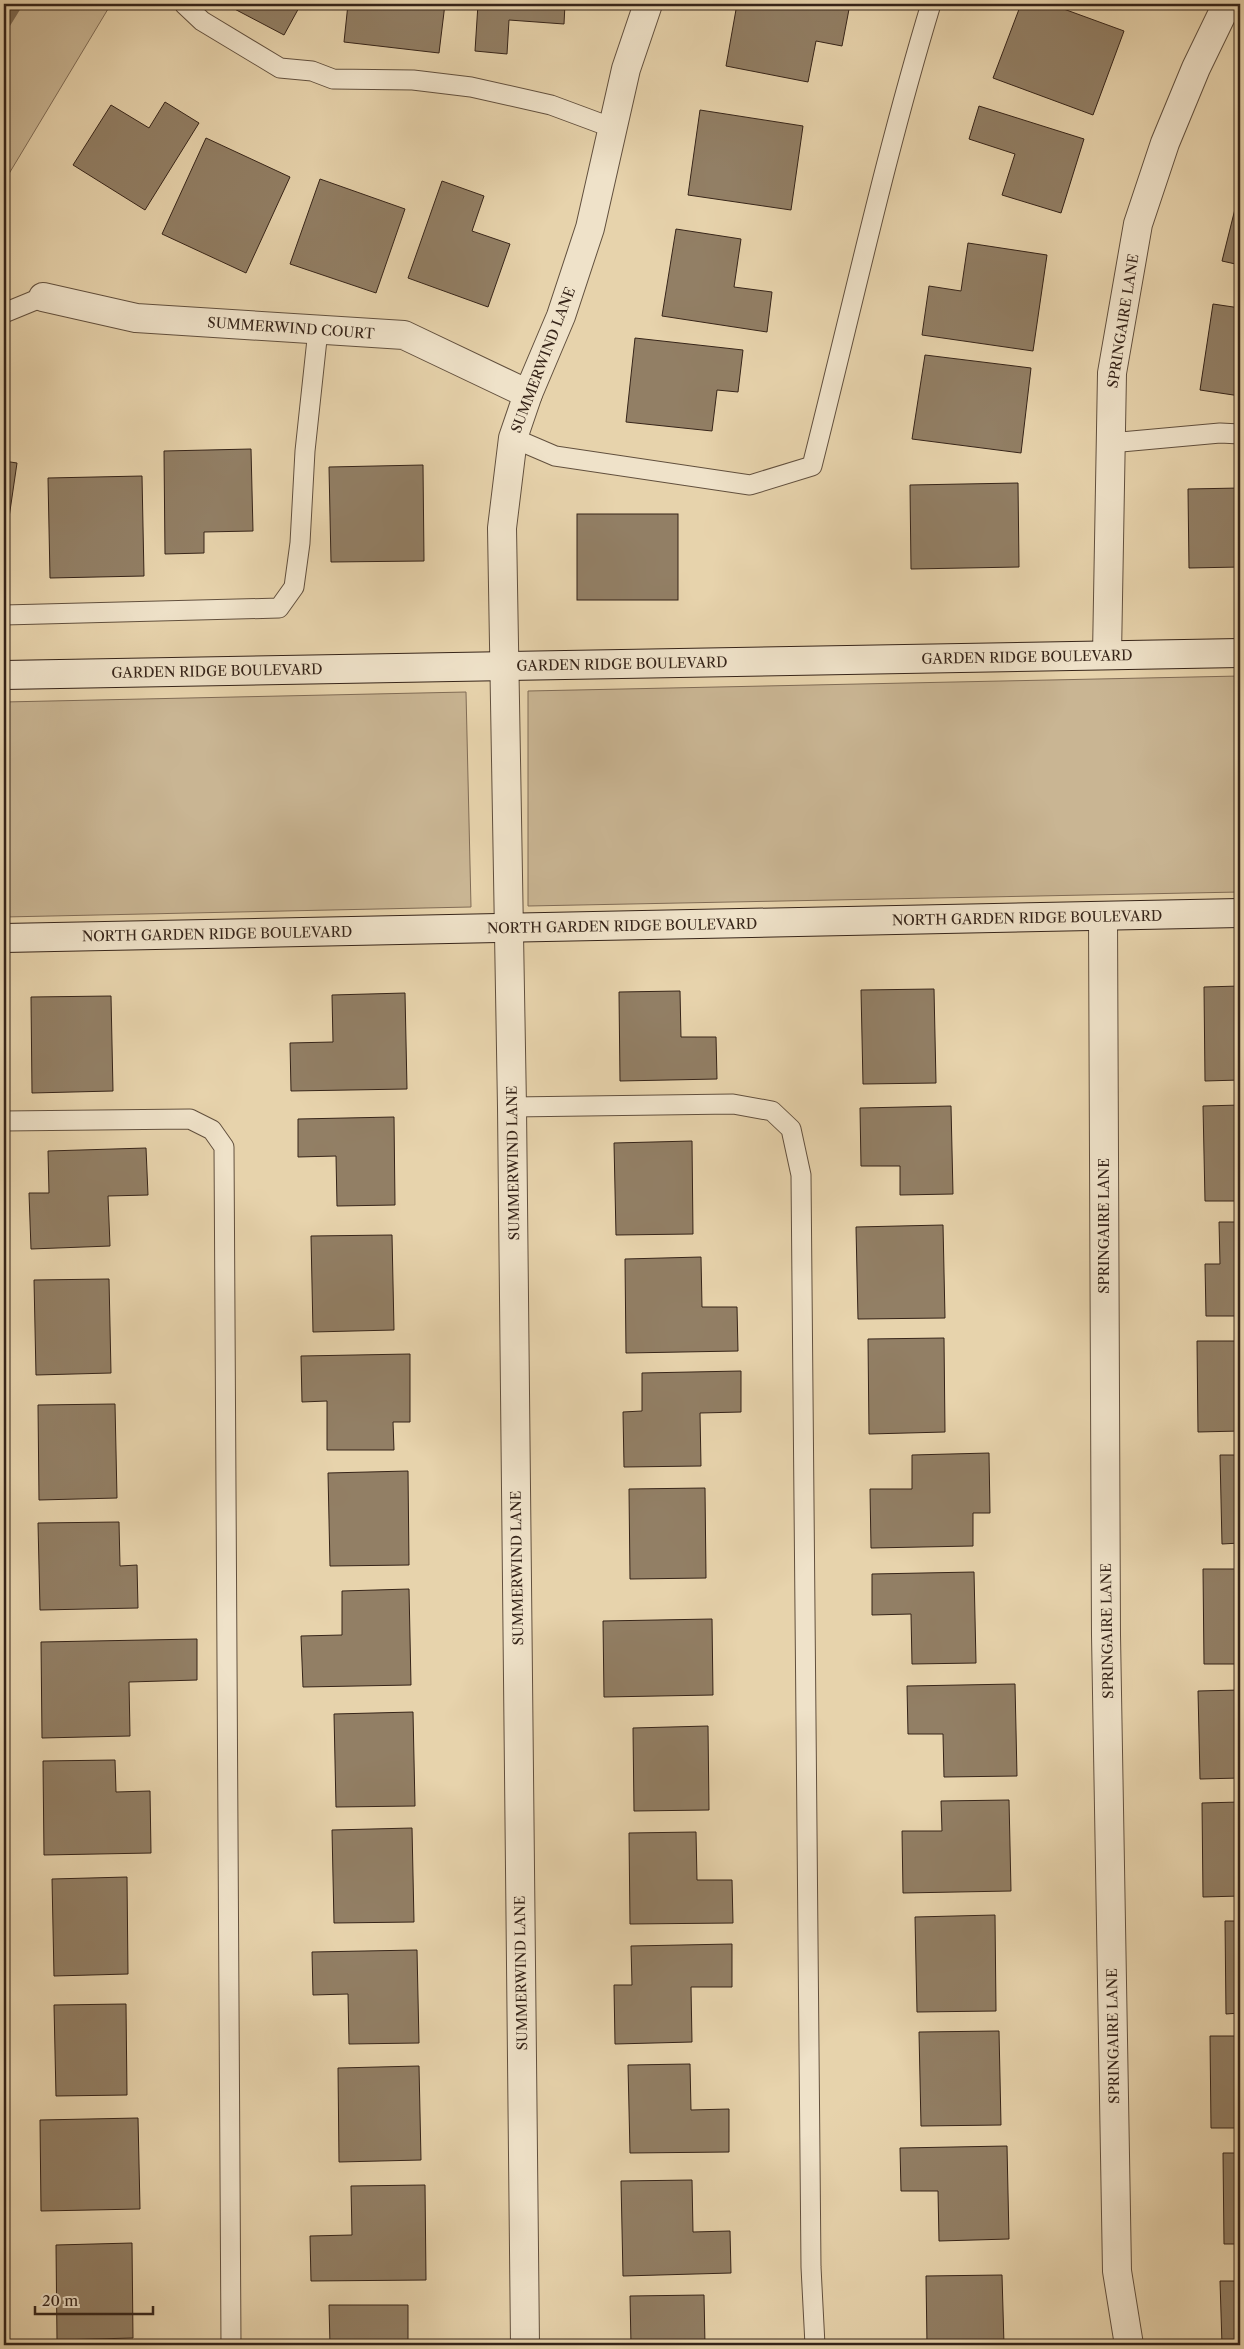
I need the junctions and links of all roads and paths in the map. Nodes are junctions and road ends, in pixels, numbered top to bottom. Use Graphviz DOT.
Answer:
graph roads {
  1 [pos="184,4"];
  2 [pos="648,4"];
  3 [pos="931,4"];
  4 [pos="1227,4"];
  5 [pos="613,128"];
  6 [pos="43,297"];
  7 [pos="4,313"];
  8 [pos="318,330"];
  9 [pos="528,394"];
  10 [pos="1240,434"];
  11 [pos="513,438"];
  12 [pos="1110,443"];
  13 [pos="4,615"];
  14 [pos="1240,653"];
  15 [pos="1107,655"];
  16 [pos="504,666"];
  17 [pos="4,675"];
  18 [pos="1240,913"];
  19 [pos="1103,916"];
  20 [pos="509,928"];
  21 [pos="4,938"];
  22 [pos="512,1107"];
  23 [pos="4,1121"];
  24 [pos="231,2345"];
  25 [pos="525,2345"];
  26 [pos="815,2345"];
  27 [pos="1129,2345"];
  1 -- 5 [label="lane"];
  2 -- 5 [label="street, SUMMERWIND LANE"];
  3 -- 11 [label="lane"];
  4 -- 12 [label="street, SPRINGAIRE LANE"];
  5 -- 9 [label="street, SUMMERWIND LANE"];
  6 -- 7 [label="lane"];
  6 -- 8 [label="street, SUMMERWIND COURT"];
  8 -- 9 [label="street, SUMMERWIND COURT"];
  8 -- 13 [label="lane"];
  9 -- 11 [label="street, SUMMERWIND LANE"];
  10 -- 12 [label="lane"];
  11 -- 16 [label="street, SUMMERWIND LANE"];
  12 -- 15 [label="street, SPRINGAIRE LANE"];
  14 -- 15 [label="street, GARDEN RIDGE BOULEVARD"];
  15 -- 16 [label="street, GARDEN RIDGE BOULEVARD"];
  16 -- 17 [label="street, GARDEN RIDGE BOULEVARD"];
  16 -- 20 [label="street, SUMMERWIND LANE"];
  18 -- 19 [label="street, NORTH GARDEN RIDGE BOULEVARD"];
  19 -- 20 [label="street, NORTH GARDEN RIDGE BOULEVARD"];
  19 -- 27 [label="street, SPRINGAIRE LANE"];
  20 -- 21 [label="street, NORTH GARDEN RIDGE BOULEVARD"];
  20 -- 22 [label="street, SUMMERWIND LANE"];
  22 -- 25 [label="street, SUMMERWIND LANE"];
  22 -- 26 [label="lane"];
  23 -- 24 [label="lane"];
}
